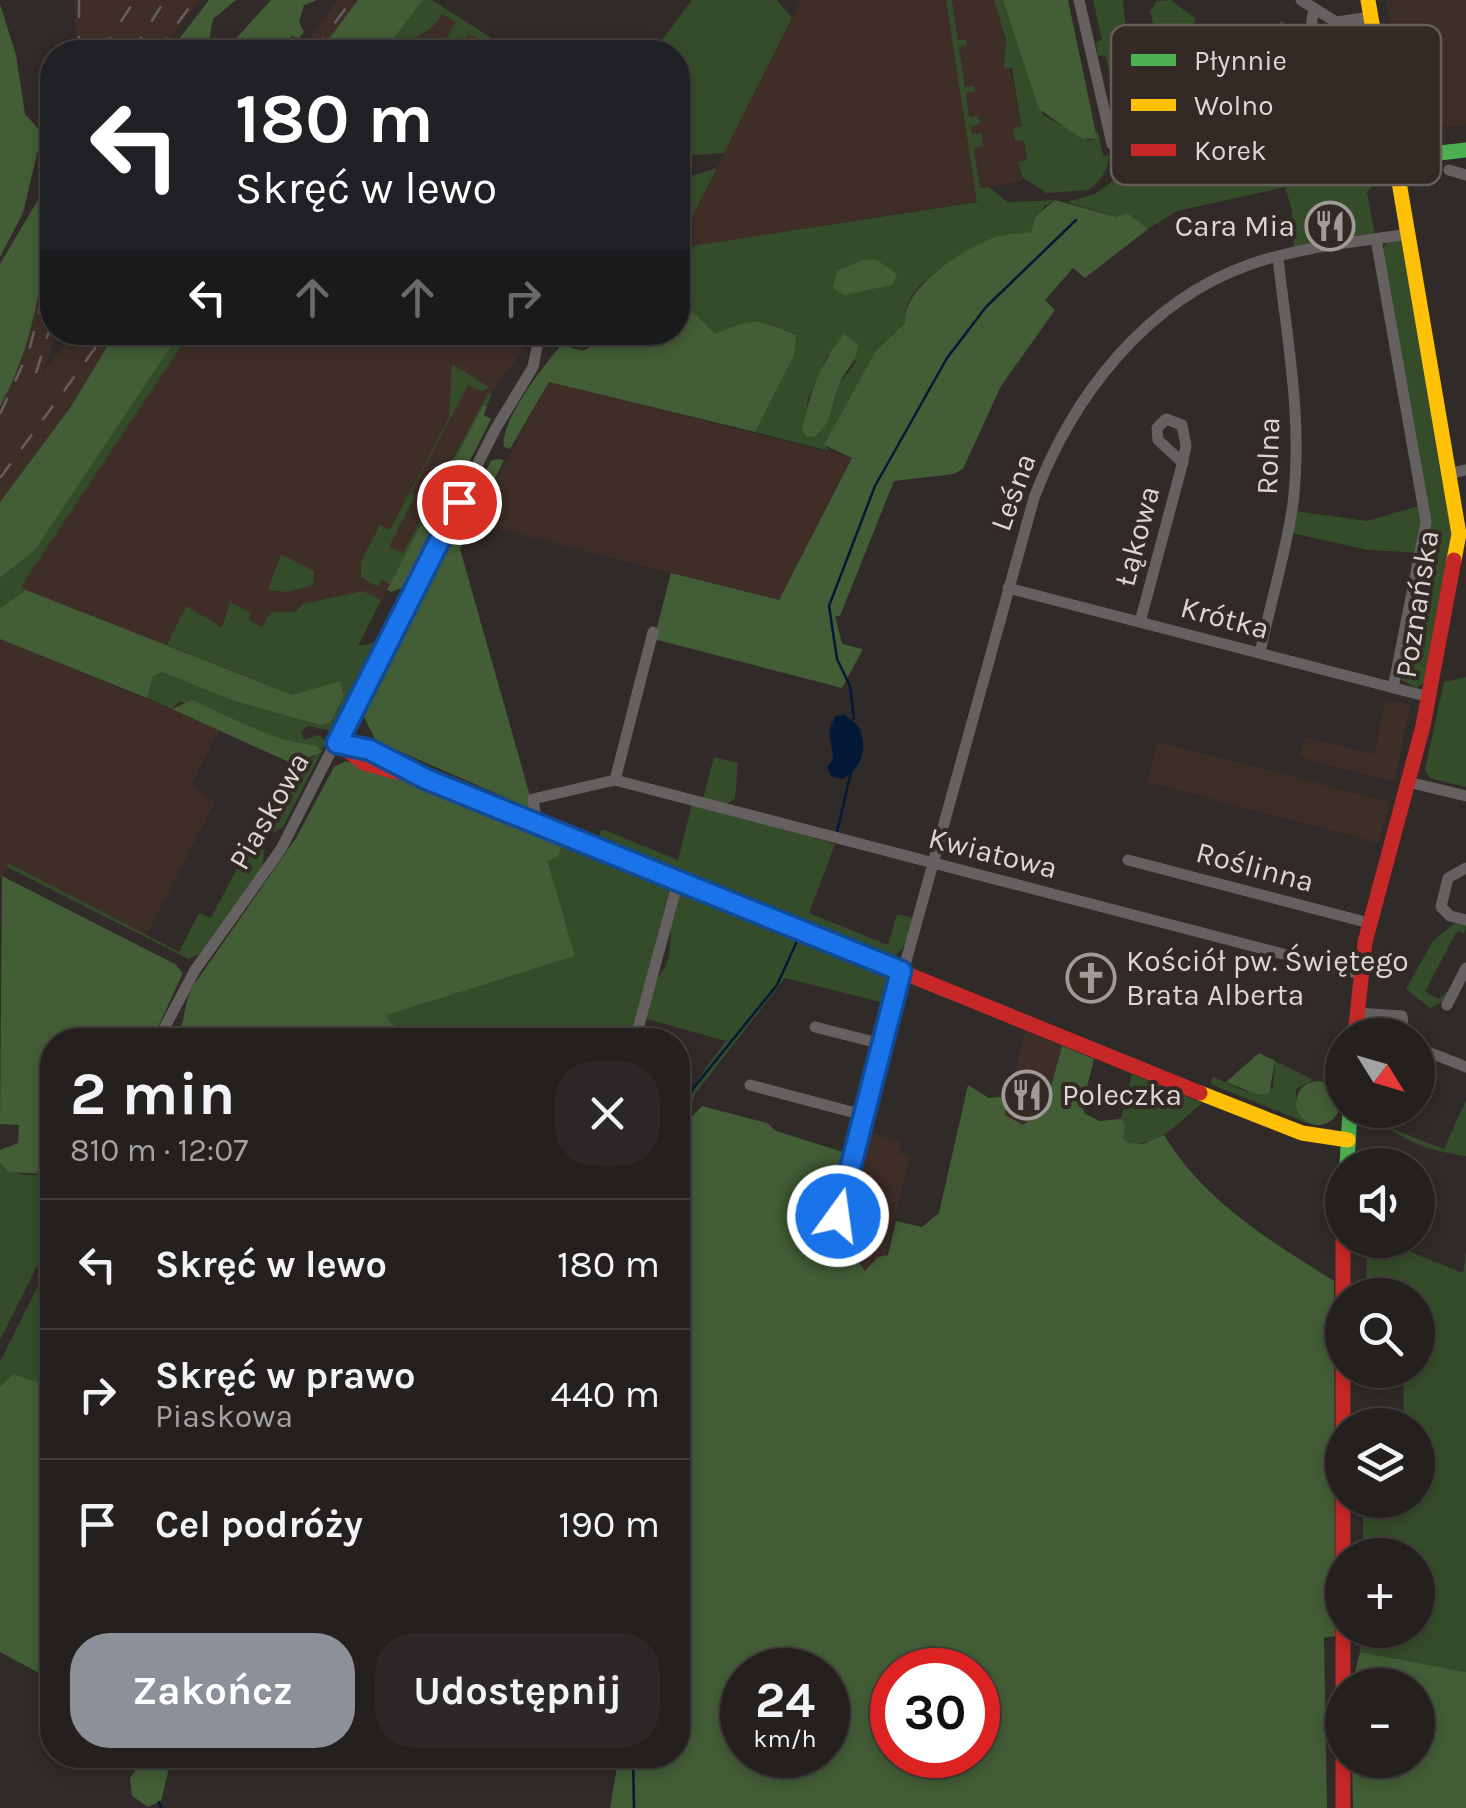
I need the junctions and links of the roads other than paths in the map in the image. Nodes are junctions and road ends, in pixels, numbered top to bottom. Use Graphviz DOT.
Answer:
graph roads {
  1 [pos="1080,0"];
  2 [pos="1300,0"];
  3 [pos="1369,8"];
  4 [pos="1314,10"];
  5 [pos="1311,25"];
  6 [pos="1111,140"];
  7 [pos="1466,150"];
  8 [pos="1441,153"];
  9 [pos="1449,170"];
  10 [pos="1466,176"];
  11 [pos="1400,185"];
  12 [pos="1408,234"];
  13 [pos="1376,239"];
  14 [pos="1278,258"];
  15 [pos="537,345"];
  16 [pos="1182,463"];
  17 [pos="1459,472"];
  18 [pos="1008,588"];
  19 [pos="1140,622"];
  20 [pos="654,632"];
  21 [pos="1260,653"];
  22 [pos="1393,688"];
  23 [pos="1429,697"];
  24 [pos="337,743"];
  25 [pos="615,780"];
  26 [pos="1408,782"];
  27 [pos="1466,796"];
  28 [pos="537,825"];
  29 [pos="1128,860"];
  30 [pos="931,862"];
  31 [pos="1466,868"];
  32 [pos="678,882"];
  33 [pos="1466,920"];
  34 [pos="1369,922"];
  35 [pos="1466,968"];
  36 [pos="902,972"];
  37 [pos="1360,974"];
  38 [pos="1446,1005"];
  39 [pos="1356,1013"];
  40 [pos="1356,1018"];
  41 [pos="1402,1018"];
  42 [pos="816,1027"];
  43 [pos="164,1028"];
  44 [pos="638,1028"];
  45 [pos="882,1044"];
  46 [pos="1435,1055"];
  47 [pos="1466,1067"];
  48 [pos="750,1086"];
  49 [pos="863,1115"];
  50 [pos="1349,1128"];
  51 [pos="1348,1140"];
  52 [pos="1348,1148"];
  53 [pos="838,1216"];
  54 [pos="1344,1258"];
  55 [pos="1342,1668"];
  56 [pos="1343,1778"];
  57 [pos="1343,1808"];
  1 -- 6 [label="street"];
  2 -- 4 [label="street"];
  3 -- 4 [label="street"];
  4 -- 5 [label="street"];
  7 -- 8 [label="street"];
  9 -- 10 [label="street"];
  11 -- 12 [label="street, Poznańska"];
  12 -- 13 [label="street, Leśna"];
  12 -- 17 [label="street, Poznańska"];
  13 -- 14 [label="street, Leśna"];
  13 -- 22 [label="street"];
  14 -- 18 [label="street, Leśna"];
  14 -- 21 [label="street, Rolna"];
  15 -- 24 [label="street, Piaskowa"];
  16 -- 19 [label="street, Łąkowa"];
  17 -- 23 [label="street, Poznańska"];
  18 -- 19 [label="street, Krótka"];
  18 -- 30 [label="street, Leśna"];
  19 -- 21 [label="street, Krótka"];
  20 -- 25 [label="street"];
  21 -- 22 [label="street, Krótka"];
  22 -- 23 [label="street, Krótka"];
  23 -- 26 [label="street, Poznańska"];
  24 -- 28 [label="street"];
  24 -- 43 [label="street, Piaskowa"];
  25 -- 28 [label="street, Kwiatowa"];
  25 -- 30 [label="street, Kwiatowa"];
  26 -- 27 [label="street"];
  26 -- 34 [label="street, Poznańska"];
  28 -- 32 [label="street"];
  29 -- 34 [label="street, Roślinna"];
  30 -- 36 [label="street, Leśna"];
  30 -- 37 [label="street, Kwiatowa"];
  31 -- 33 [label="street"];
  32 -- 36 [label="street"];
  32 -- 44 [label="street"];
  34 -- 37 [label="street, Poznańska"];
  35 -- 38 [label="street"];
  36 -- 45 [label="street, Leśna"];
  36 -- 51 [label="street"];
  37 -- 39 [label="street, Poznańska"];
  39 -- 40 [label="street, Poznańska"];
  39 -- 41 [label="street"];
  42 -- 45 [label="street"];
  45 -- 49 [label="street, Leśna"];
  46 -- 47 [label="street"];
  48 -- 49 [label="street"];
  49 -- 53 [label="street, Leśna"];
  50 -- 51 [label="street"];
  51 -- 52 [label="street"];
  54 -- 55 [label="street"];
  56 -- 57 [label="street"];
}
